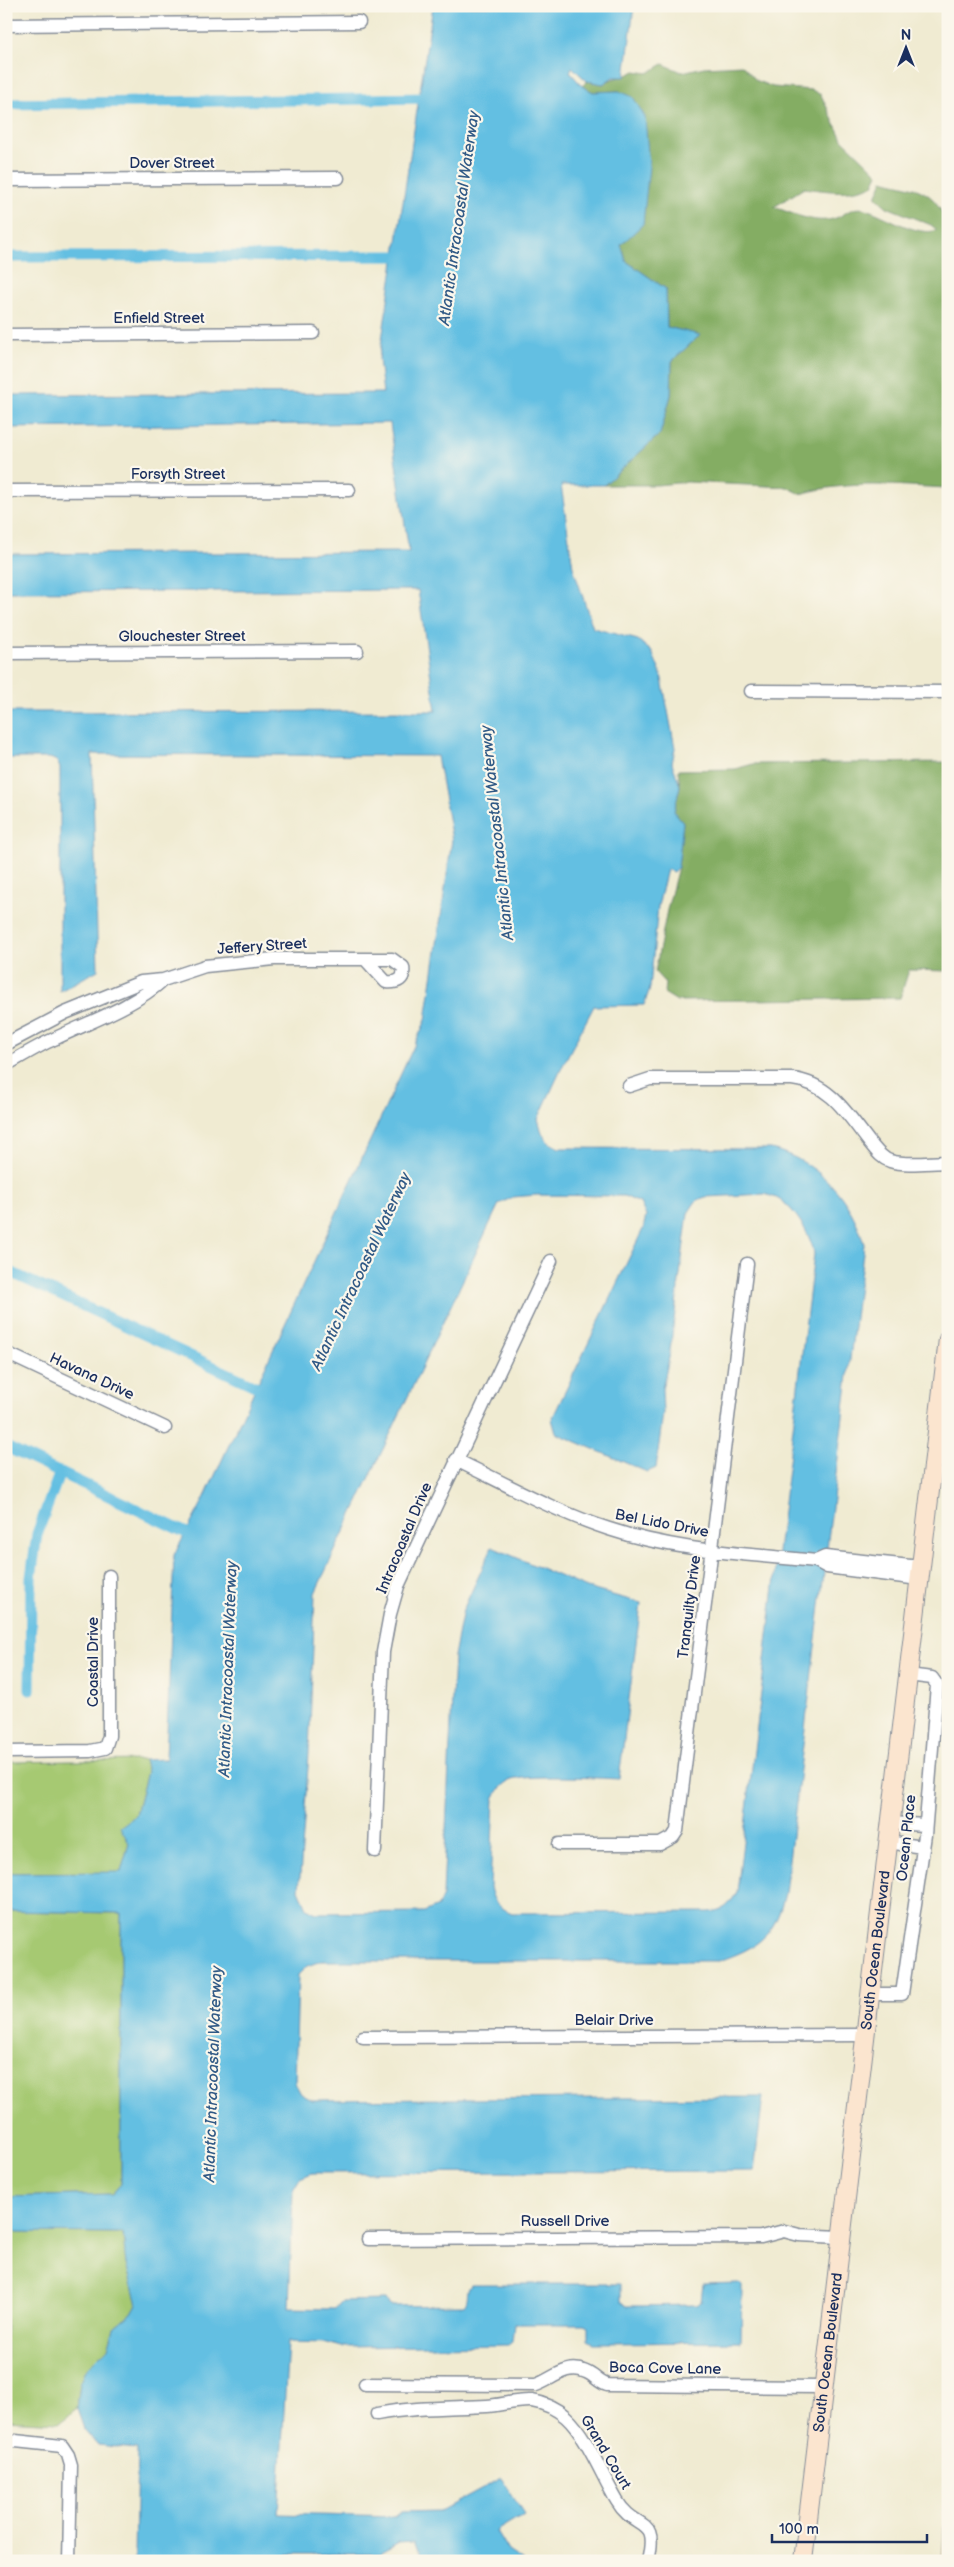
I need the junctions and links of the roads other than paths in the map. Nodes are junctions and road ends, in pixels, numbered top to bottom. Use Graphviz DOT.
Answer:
graph roads {
  1 [pos="359,22"];
  2 [pos="6,25"];
  3 [pos="338,178"];
  4 [pos="6,180"];
  5 [pos="313,333"];
  6 [pos="6,335"];
  7 [pos="349,490"];
  8 [pos="6,491"];
  9 [pos="357,651"];
  10 [pos="6,653"];
  11 [pos="751,691"];
  12 [pos="948,692"];
  13 [pos="365,959"];
  14 [pos="164,980"];
  15 [pos="6,1044"];
  16 [pos="6,1065"];
  17 [pos="629,1086"];
  18 [pos="948,1162"];
  19 [pos="551,1262"];
  20 [pos="746,1264"];
  21 [pos="948,1339"];
  22 [pos="6,1353"];
  23 [pos="165,1428"];
  24 [pos="456,1460"];
  25 [pos="712,1550"];
  26 [pos="920,1573"];
  27 [pos="109,1576"];
  28 [pos="908,1675"];
  29 [pos="6,1752"];
  30 [pos="890,1823"];
  31 [pos="925,1825"];
  32 [pos="887,1842"];
  33 [pos="559,1844"];
  34 [pos="923,1847"];
  35 [pos="376,1851"];
  36 [pos="869,1994"];
  37 [pos="864,2035"];
  38 [pos="363,2037"];
  39 [pos="840,2237"];
  40 [pos="368,2239"];
  41 [pos="365,2384"];
  42 [pos="822,2387"];
  43 [pos="377,2414"];
  44 [pos="6,2440"];
  45 [pos="69,2561"];
  46 [pos="648,2561"];
  47 [pos="803,2561"];
  1 -- 2 [label="street"];
  3 -- 4 [label="street, Dover Street"];
  5 -- 6 [label="street, Enfield Street"];
  7 -- 8 [label="street, Forsyth Street"];
  9 -- 10 [label="street, Glouchester Street"];
  11 -- 12 [label="street"];
  13 -- 14 [label="street, Jeffery Street"];
  14 -- 15 [label="street, Jeffery Street"];
  14 -- 16 [label="street, Jeffery Street"];
  17 -- 18 [label="street"];
  19 -- 24 [label="street, Intracoastal Drive"];
  20 -- 25 [label="street, Tranquilty Drive"];
  21 -- 26 [label="main road, South Ocean Boulevard"];
  22 -- 23 [label="street, Havana Drive"];
  24 -- 25 [label="street, Bel Lido Drive"];
  24 -- 35 [label="street, Intracoastal Drive"];
  25 -- 26 [label="street, Bel Lido Drive"];
  25 -- 33 [label="street, Tranquilty Drive"];
  26 -- 28 [label="main road, South Ocean Boulevard"];
  27 -- 29 [label="street, Coastal Drive"];
  28 -- 30 [label="main road, South Ocean Boulevard"];
  28 -- 31 [label="street, Ocean Place"];
  30 -- 31 [label="street"];
  30 -- 32 [label="main road, South Ocean Boulevard"];
  31 -- 34 [label="street, Ocean Place"];
  32 -- 34 [label="street"];
  32 -- 36 [label="main road, South Ocean Boulevard"];
  34 -- 36 [label="street, Ocean Place"];
  36 -- 37 [label="main road, South Ocean Boulevard"];
  37 -- 38 [label="street, Belair Drive"];
  37 -- 39 [label="main road, South Ocean Boulevard"];
  39 -- 40 [label="street, Russell Drive"];
  39 -- 42 [label="main road, South Ocean Boulevard"];
  41 -- 42 [label="street, Boca Cove Lane"];
  42 -- 47 [label="main road, South Ocean Boulevard"];
  43 -- 46 [label="street, Grand Court"];
  44 -- 45 [label="street"];
}
